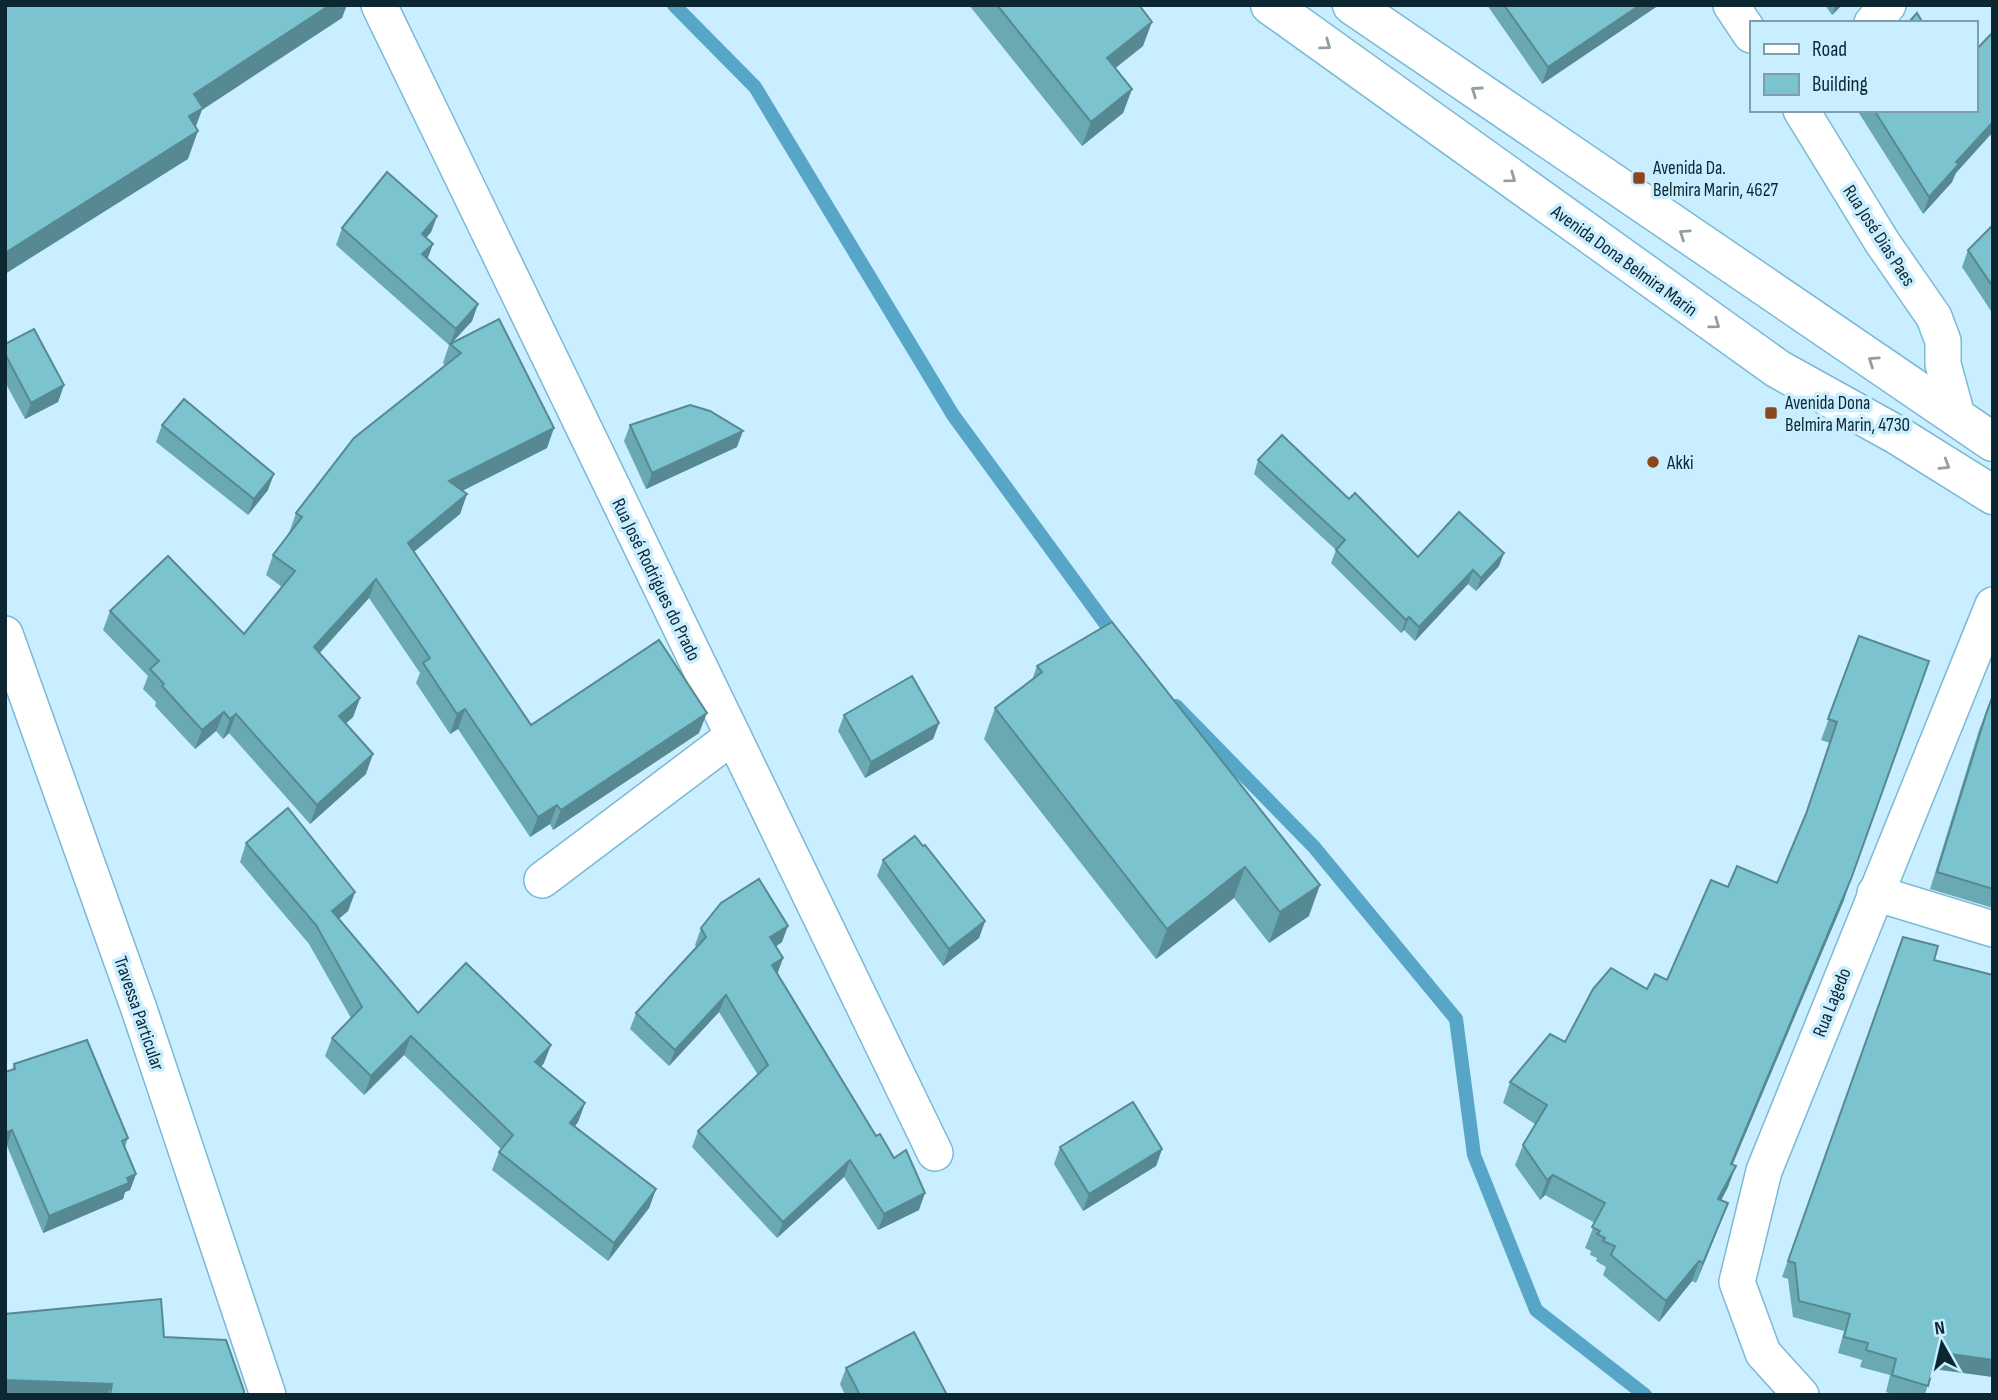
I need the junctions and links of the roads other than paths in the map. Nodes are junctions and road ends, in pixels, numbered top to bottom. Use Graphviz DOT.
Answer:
graph roads {
  1 [pos="379,5"];
  2 [pos="1270,5"];
  3 [pos="1352,5"];
  4 [pos="1731,5"];
  5 [pos="1888,5"];
  6 [pos="1874,21"];
  7 [pos="1750,34"];
  8 [pos="1802,112"];
  9 [pos="1943,410"];
  10 [pos="1897,435"];
  11 [pos="1993,442"];
  12 [pos="1993,495"];
  13 [pos="1993,605"];
  14 [pos="5,634"];
  15 [pos="733,736"];
  16 [pos="541,880"];
  17 [pos="1875,893"];
  18 [pos="1993,929"];
  19 [pos="935,1153"];
  20 [pos="268,1395"];
  21 [pos="1801,1395"];
  1 -- 15 [label="street, Rua José Rodrigues do Prado"];
  2 -- 10 [label="main road, Avenida Dona Belmira Marin, one-way"];
  9 -- 3 [label="main road, one-way"];
  4 -- 7 [label="street"];
  5 -- 6 [label="street"];
  8 -- 9 [label="street, Rua José Dias Paes"];
  9 -- 10 [label="street, Rua José Dias Paes"];
  9 -- 11 [label="main road"];
  10 -- 12 [label="main road, Avenida Dona Belmira Marin, one-way"];
  13 -- 17 [label="street, Rua Lagedo"];
  14 -- 20 [label="street, Travessa Particular"];
  15 -- 16 [label="street"];
  15 -- 19 [label="street, Rua José Rodrigues do Prado"];
  17 -- 18 [label="street"];
  17 -- 21 [label="street, Rua Lagedo"];
}
